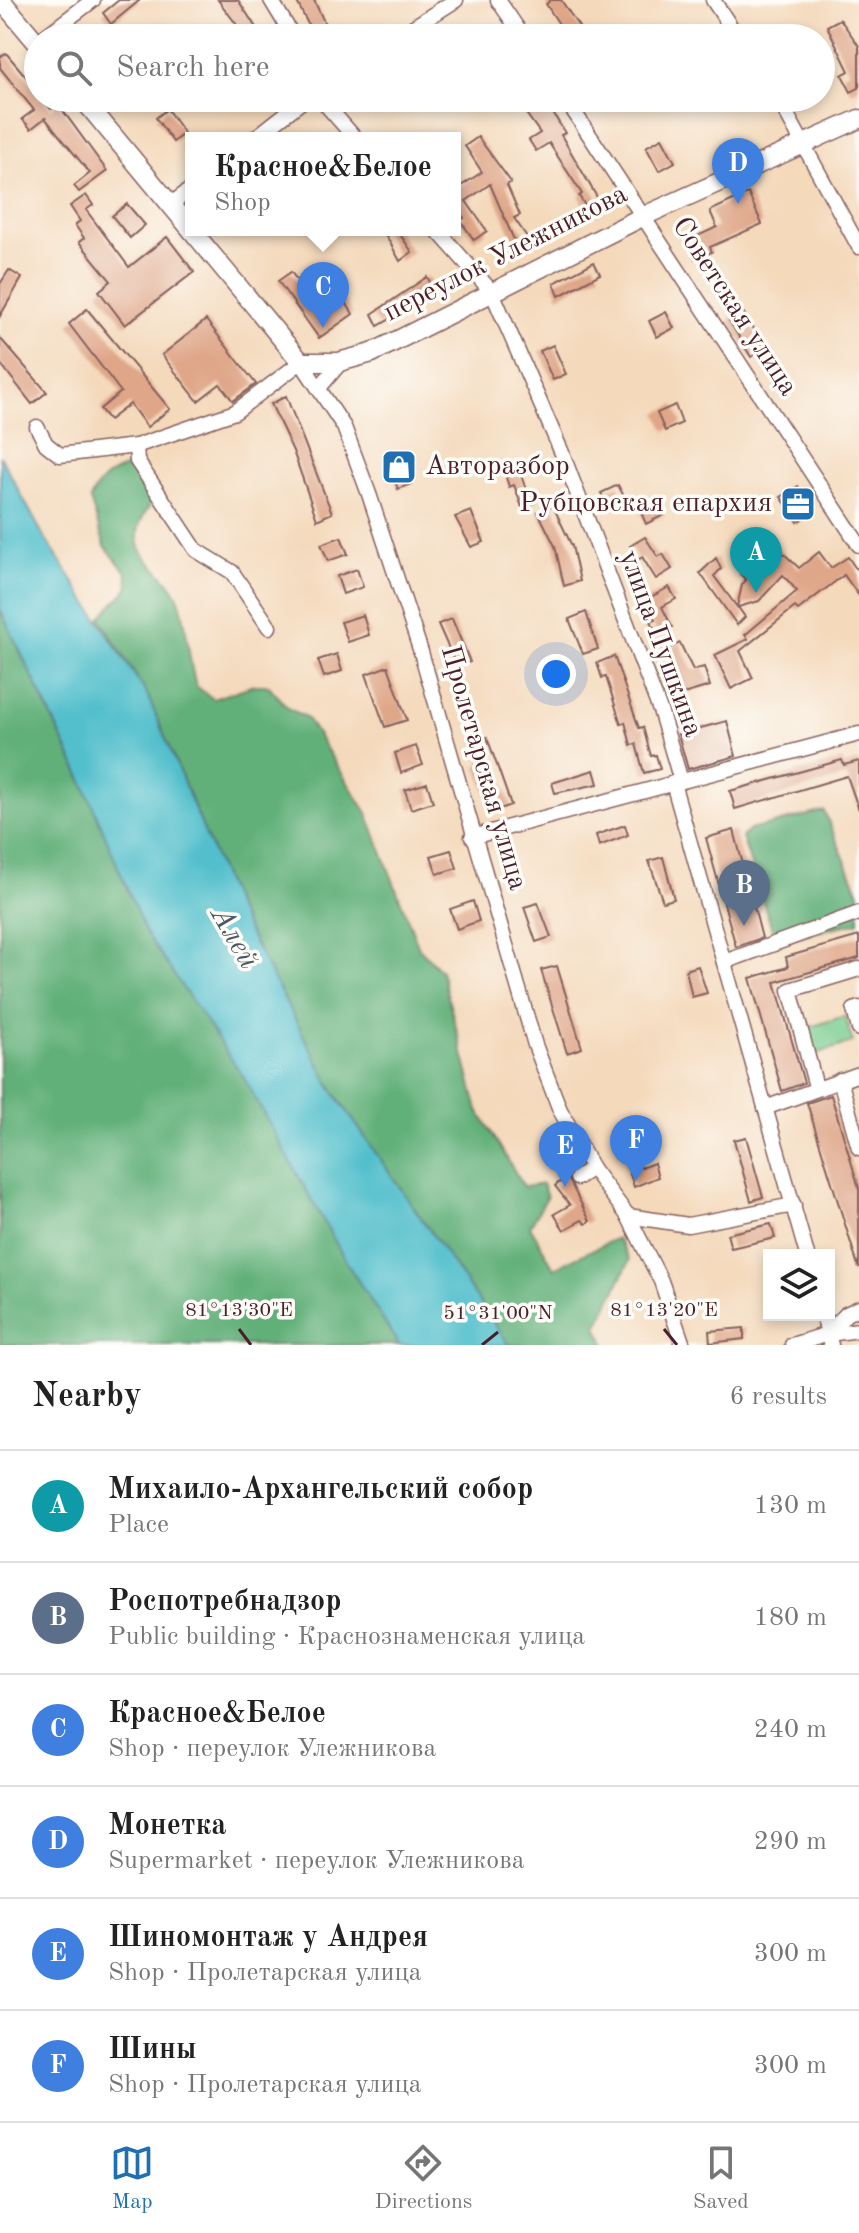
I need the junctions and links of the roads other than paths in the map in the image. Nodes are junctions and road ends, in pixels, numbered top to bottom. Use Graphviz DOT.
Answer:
graph roads {
  1 [pos="1,0"];
  2 [pos="93,0"];
  3 [pos="271,0"];
  4 [pos="456,0"];
  5 [pos="498,0"];
  6 [pos="713,0"];
  7 [pos="61,24"];
  8 [pos="286,24"];
  9 [pos="418,24"];
  10 [pos="514,24"];
  11 [pos="729,24"];
  12 [pos="24,25"];
  13 [pos="94,112"];
  14 [pos="288,112"];
  15 [pos="332,112"];
  16 [pos="574,112"];
  17 [pos="785,112"];
  18 [pos="859,119"];
  19 [pos="263,132"];
  20 [pos="350,132"];
  21 [pos="803,146"];
  22 [pos="185,194"];
  23 [pos="170,205"];
  24 [pos="644,216"];
  25 [pos="185,223"];
  26 [pos="196,236"];
  27 [pos="442,236"];
  28 [pos="859,247"];
  29 [pos="492,292"];
  30 [pos="301,362"];
  31 [pos="341,362"];
  32 [pos="319,388"];
  33 [pos="37,427"];
  34 [pos="136,446"];
  35 [pos="859,545"];
  36 [pos="269,627"];
  37 [pos="859,734"];
  38 [pos="677,782"];
  39 [pos="472,837"];
  40 [pos="859,913"];
  41 [pos="724,962"];
  42 [pos="859,969"];
  43 [pos="859,1008"];
  44 [pos="859,1029"];
  45 [pos="859,1074"];
  46 [pos="840,1080"];
  47 [pos="816,1087"];
  48 [pos="765,1108"];
  49 [pos="859,1148"];
  50 [pos="592,1168"];
  51 [pos="577,1178"];
  52 [pos="794,1205"];
  53 [pos="628,1216"];
  54 [pos="805,1249"];
  55 [pos="859,1308"];
  56 [pos="859,1330"];
  57 [pos="830,1340"];
  58 [pos="683,1345"];
  59 [pos="792,1345"];
  1 -- 12 [label="main road"];
  2 -- 7 [label="street"];
  3 -- 8 [label="street"];
  4 -- 9 [label="street"];
  5 -- 10 [label="street"];
  6 -- 11 [label="street"];
  13 -- 23 [label="main road, Пролетарская улица"];
  14 -- 19 [label="street"];
  15 -- 20 [label="street"];
  16 -- 24 [label="street, Советская улица"];
  17 -- 21 [label="street"];
  18 -- 21 [label="main road, переулок Улежникова"];
  21 -- 24 [label="main road, переулок Улежникова"];
  21 -- 28 [label="street"];
  22 -- 23 [label="street"];
  23 -- 25 [label="main road, Пролетарская улица"];
  24 -- 29 [label="main road, переулок Улежникова"];
  24 -- 35 [label="street, Советская улица"];
  26 -- 30 [label="main road, Пролетарская улица"];
  27 -- 29 [label="street, улица Пушкина"];
  29 -- 31 [label="main road, переулок Улежникова"];
  29 -- 38 [label="street, улица Пушкина"];
  30 -- 31 [label="main road, переулок Улежникова"];
  30 -- 32 [label="street, Пролетарская улица"];
  30 -- 34 [label="street"];
  31 -- 32 [label="street"];
  32 -- 39 [label="street, Пролетарская улица"];
  33 -- 34 [label="street"];
  34 -- 36 [label="street"];
  37 -- 38 [label="street"];
  38 -- 39 [label="street"];
  38 -- 41 [label="street, улица Пушкина"];
  39 -- 50 [label="street, Пролетарская улица"];
  40 -- 41 [label="street"];
  41 -- 48 [label="street, улица Пушкина"];
  42 -- 47 [label="street"];
  43 -- 44 [label="street"];
  45 -- 46 [label="street"];
  46 -- 47 [label="street"];
  46 -- 49 [label="street"];
  47 -- 48 [label="street"];
  48 -- 52 [label="street, улица Пушкина"];
  50 -- 51 [label="street"];
  50 -- 53 [label="street, Пролетарская улица"];
  52 -- 53 [label="street"];
  52 -- 54 [label="street, улица Пушкина"];
  53 -- 58 [label="street, Пролетарская улица"];
  55 -- 57 [label="street"];
  56 -- 57 [label="street"];
  57 -- 59 [label="street"];
}
